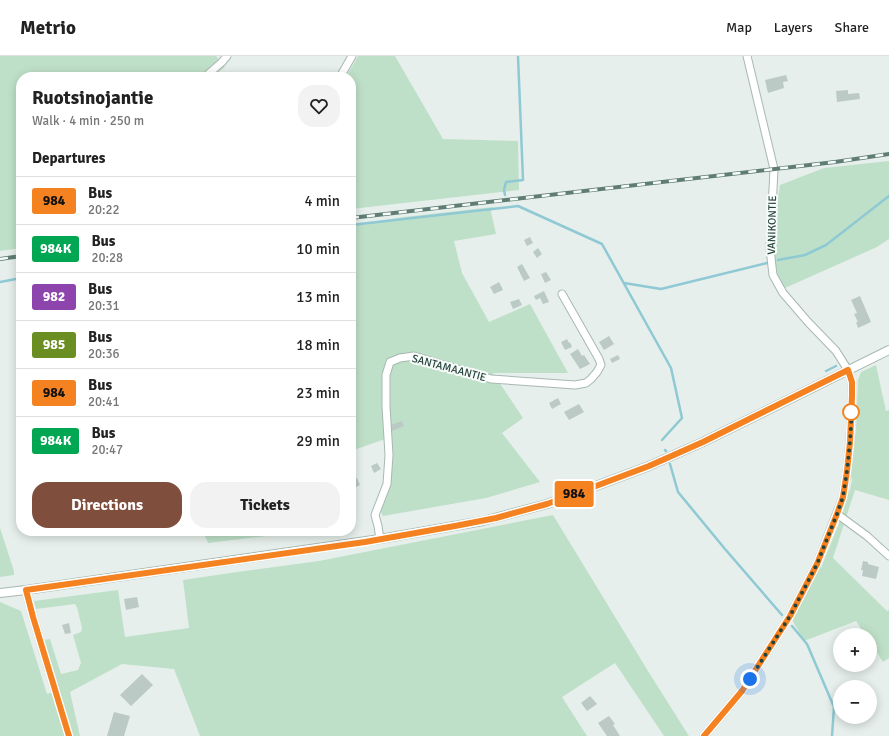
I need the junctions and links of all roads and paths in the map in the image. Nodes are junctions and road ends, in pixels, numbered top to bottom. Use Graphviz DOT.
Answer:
graph roads {
  1 [pos="227,56"];
  2 [pos="352,56"];
  3 [pos="748,56"];
  4 [pos="211,72"];
  5 [pos="343,72"];
  6 [pos="562,294"];
  7 [pos="889,350"];
  8 [pos="848,370"];
  9 [pos="837,514"];
  10 [pos="380,539"];
  11 [pos="889,556"];
  12 [pos="26,590"];
  13 [pos="0,593"];
  14 [pos="69,736"];
  15 [pos="704,736"];
  1 -- 4 [label="street"];
  2 -- 5 [label="street"];
  3 -- 8 [label="street, VANIKONTIE"];
  6 -- 10 [label="street, SANTAMAANTIE"];
  7 -- 8 [label="street"];
  8 -- 9 [label="street"];
  8 -- 10 [label="street"];
  9 -- 11 [label="street"];
  9 -- 15 [label="street"];
  10 -- 12 [label="street"];
  12 -- 13 [label="street"];
  12 -- 14 [label="street"];
}
